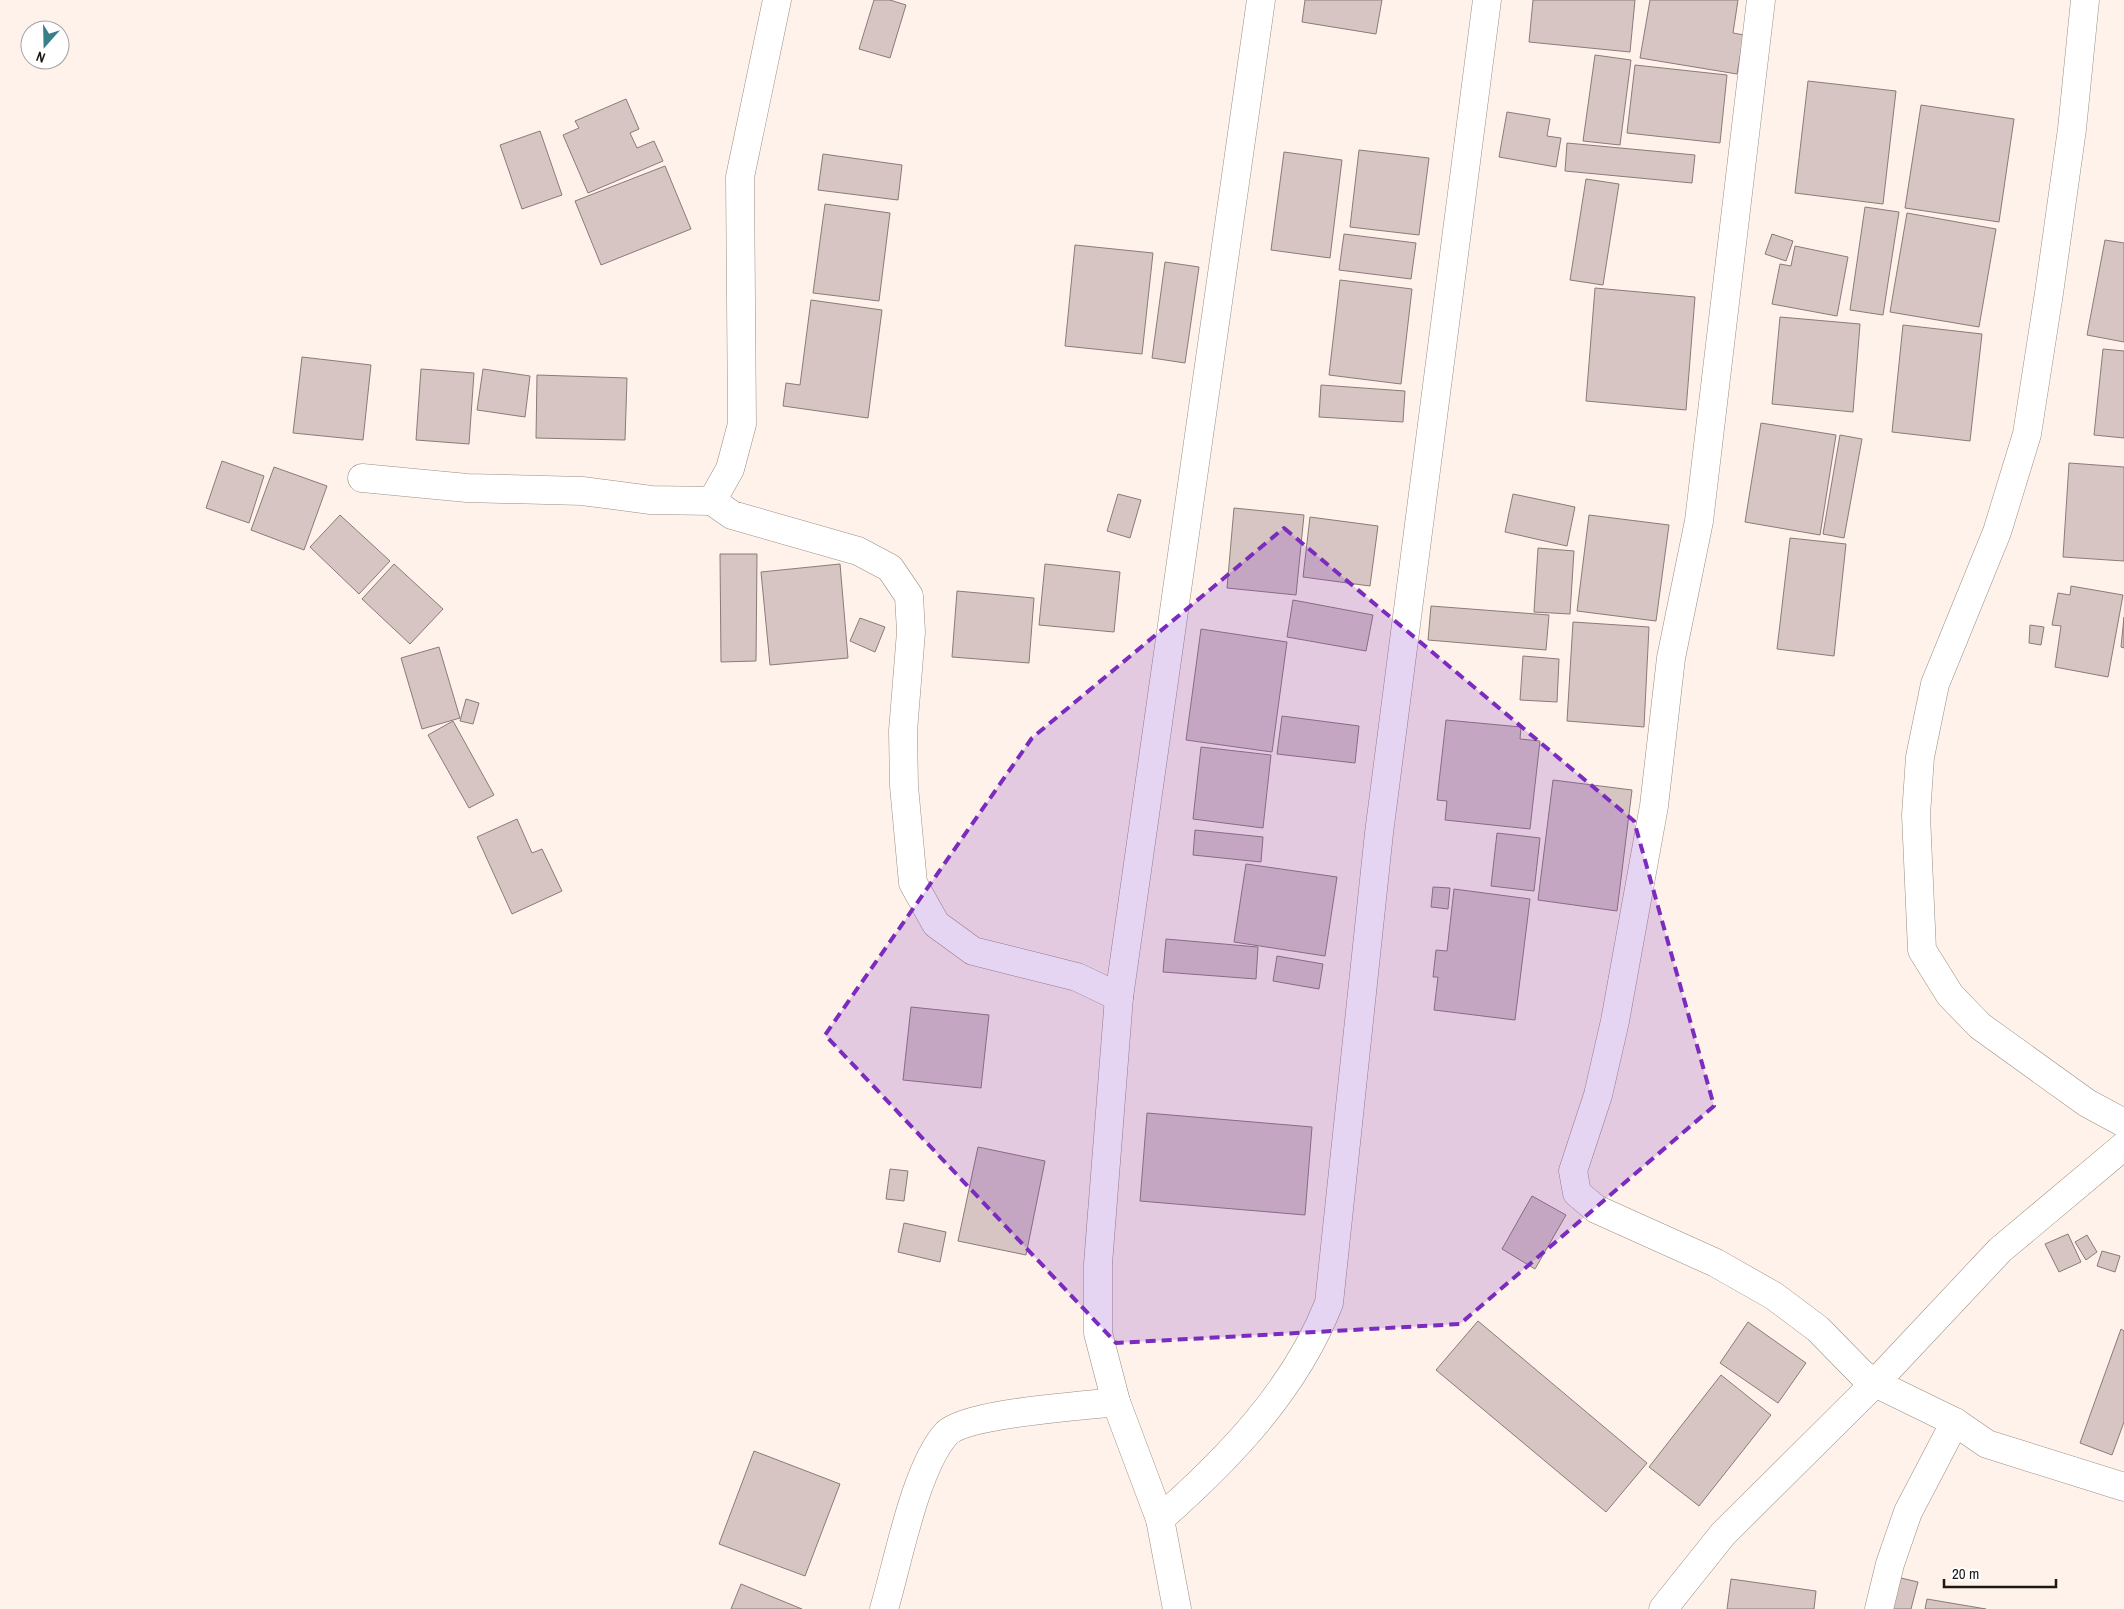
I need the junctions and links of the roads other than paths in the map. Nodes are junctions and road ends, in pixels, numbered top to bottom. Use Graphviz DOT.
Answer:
graph roads {
  1 [pos="777,0"];
  2 [pos="1261,0"];
  3 [pos="1487,0"];
  4 [pos="1761,0"];
  5 [pos="2085,0"];
  6 [pos="362,478"];
  7 [pos="712,501"];
  8 [pos="1119,997"];
  9 [pos="2124,1123"];
  10 [pos="2124,1146"];
  11 [pos="1875,1383"];
  12 [pos="1116,1402"];
  13 [pos="1955,1422"];
  14 [pos="2124,1487"];
  15 [pos="1160,1519"];
  16 [pos="884,1609"];
  17 [pos="1177,1609"];
  18 [pos="1663,1609"];
  19 [pos="1879,1609"];
  1 -- 7 [label="street"];
  2 -- 8 [label="street"];
  3 -- 15 [label="street"];
  4 -- 11 [label="street"];
  5 -- 9 [label="street"];
  6 -- 7 [label="street"];
  7 -- 8 [label="street"];
  8 -- 12 [label="street"];
  10 -- 11 [label="street"];
  11 -- 13 [label="street"];
  11 -- 18 [label="street"];
  12 -- 15 [label="street"];
  12 -- 16 [label="street"];
  13 -- 14 [label="street"];
  13 -- 19 [label="street"];
  15 -- 17 [label="street"];
}
